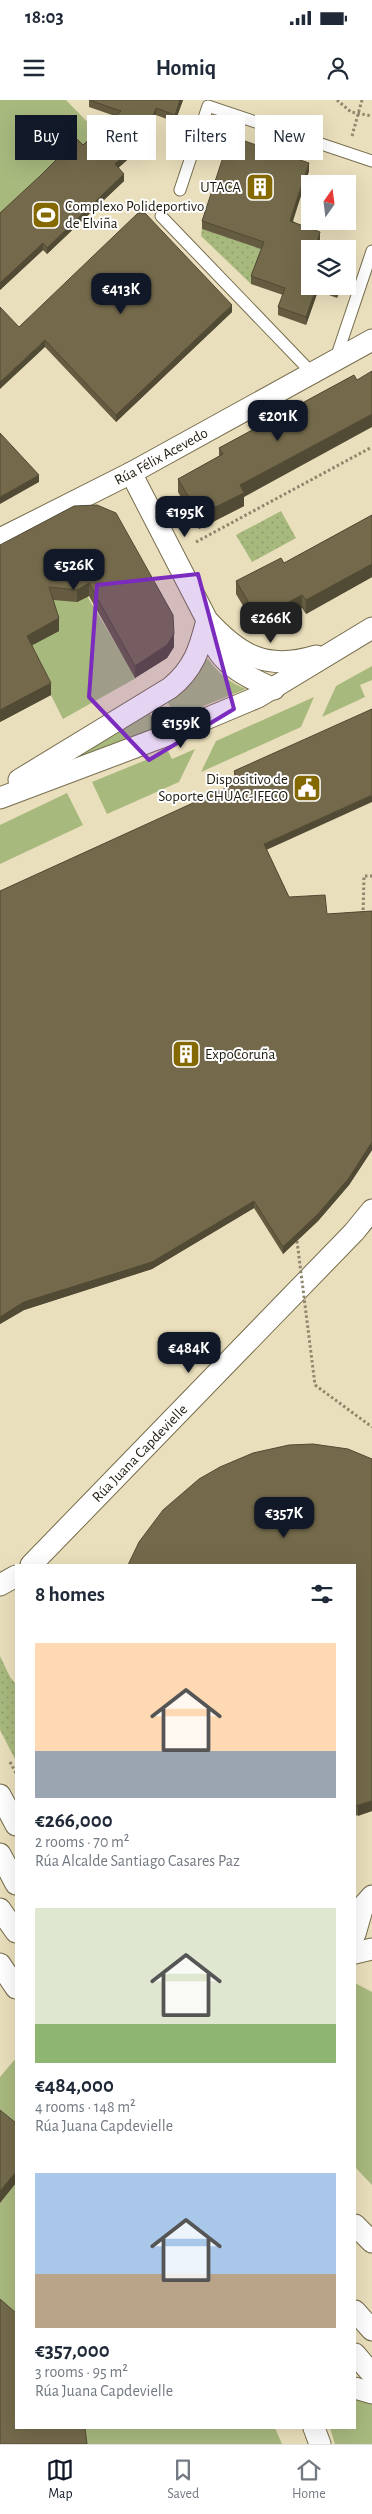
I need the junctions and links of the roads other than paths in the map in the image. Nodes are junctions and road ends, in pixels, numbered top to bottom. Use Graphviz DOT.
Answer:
graph roads {
  1 [pos="372,161"];
  2 [pos="180,190"];
  3 [pos="161,216"];
  4 [pos="372,251"];
  5 [pos="372,340"];
  6 [pos="336,358"];
  7 [pos="312,373"];
  8 [pos="131,473"];
  9 [pos="0,539"];
  10 [pos="207,620"];
  11 [pos="372,628"];
  12 [pos="338,650"];
  13 [pos="274,689"];
  14 [pos="0,792"];
  15 [pos="0,798"];
  16 [pos="372,1210"];
  17 [pos="32,1564"];
  18 [pos="15,1577"];
  19 [pos="0,1585"];
  20 [pos="0,1795"];
  21 [pos="15,1823"];
  22 [pos="0,1854"];
  23 [pos="15,1882"];
  24 [pos="363,1900"];
  25 [pos="0,1908"];
  26 [pos="15,1930"];
  27 [pos="356,1930"];
  28 [pos="372,1949"];
  29 [pos="356,1953"];
  30 [pos="356,1954"];
  31 [pos="0,1964"];
  32 [pos="372,1964"];
  33 [pos="15,1986"];
  34 [pos="356,2225"];
  35 [pos="372,2242"];
  36 [pos="356,2312"];
  37 [pos="372,2330"];
  38 [pos="356,2355"];
  39 [pos="372,2374"];
  40 [pos="356,2388"];
  41 [pos="372,2393"];
  42 [pos="314,2429"];
  43 [pos="320,2444"];
  1 -- 2 [label="lane"];
  3 -- 7 [label="lane"];
  4 -- 6 [label="lane"];
  5 -- 6 [label="street, Rúa Félix Acevedo"];
  6 -- 7 [label="street, Rúa Félix Acevedo"];
  7 -- 8 [label="street, Rúa Félix Acevedo"];
  8 -- 9 [label="street, Rúa Félix Acevedo"];
  8 -- 10 [label="street"];
  10 -- 12 [label="street"];
  10 -- 13 [label="street"];
  10 -- 14 [label="street"];
  11 -- 12 [label="street"];
  12 -- 13 [label="street"];
  13 -- 15 [label="street"];
  16 -- 17 [label="street, Rúa Juana Capdevielle"];
  18 -- 19 [label="street"];
  20 -- 21 [label="street"];
  22 -- 23 [label="street"];
  24 -- 27 [label="street"];
  25 -- 26 [label="street"];
  28 -- 29 [label="street"];
  30 -- 32 [label="street"];
  31 -- 33 [label="street"];
  34 -- 35 [label="street"];
  36 -- 37 [label="street"];
  38 -- 39 [label="street"];
  40 -- 41 [label="street"];
  42 -- 43 [label="street"];
}
